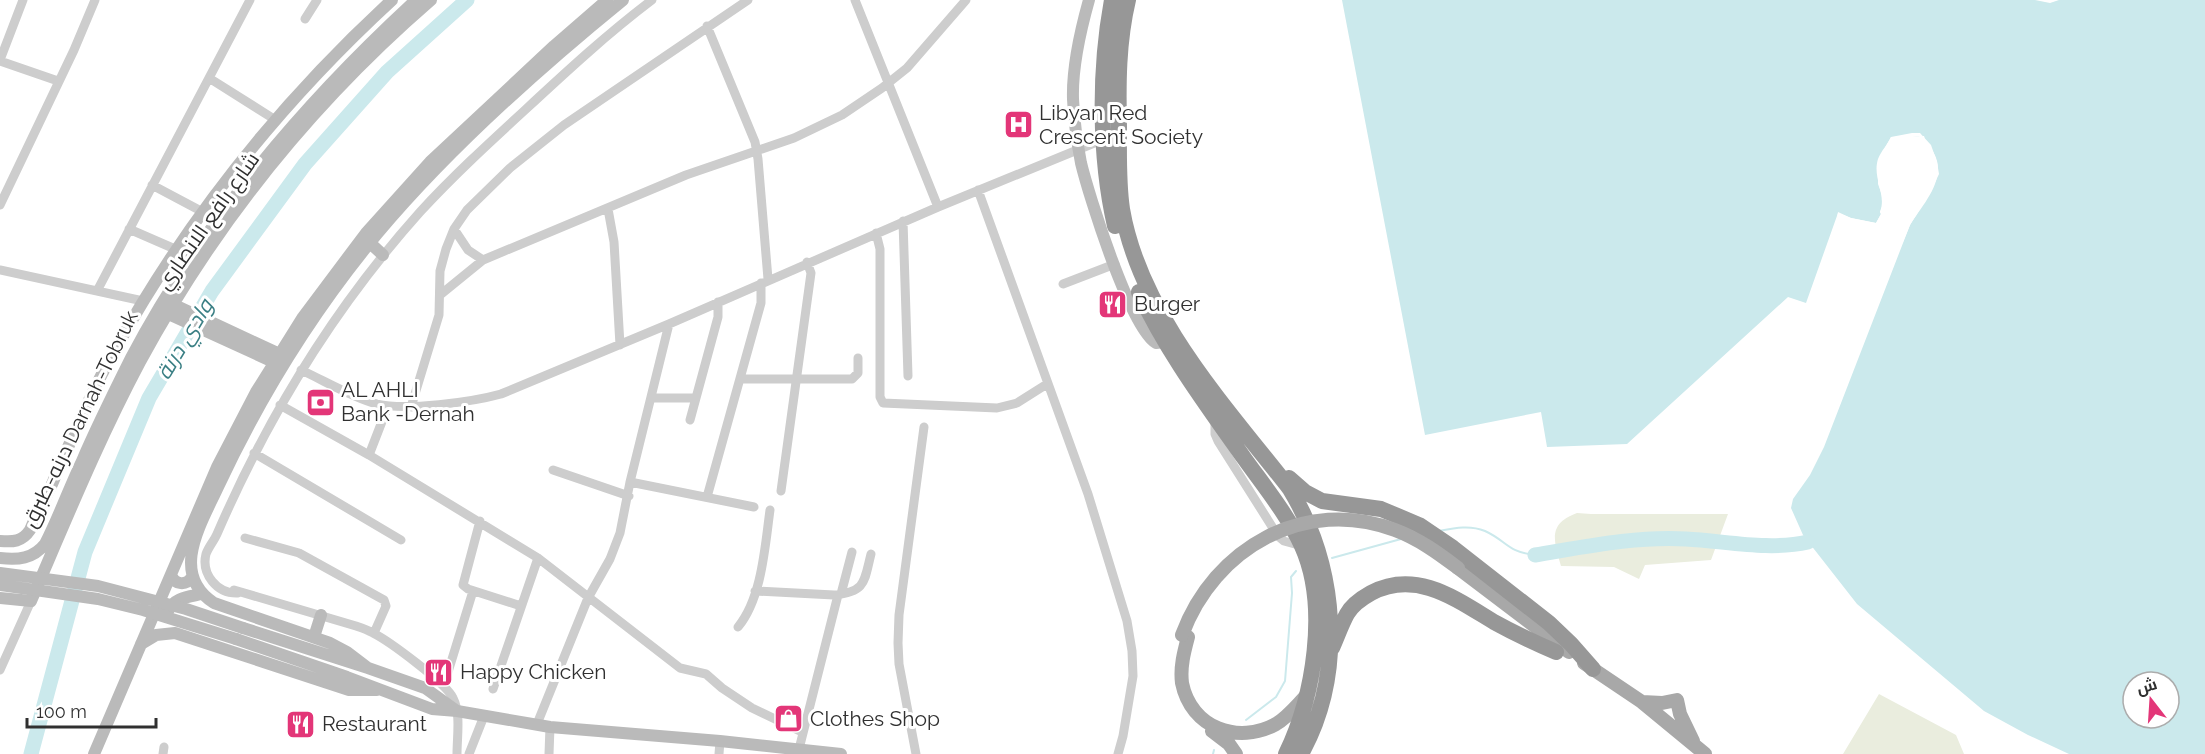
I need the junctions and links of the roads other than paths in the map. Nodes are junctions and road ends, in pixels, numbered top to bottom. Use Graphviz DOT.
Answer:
graph roads {
  1 [pos="22,0"];
  2 [pos="95,0"];
  3 [pos="249,0"];
  4 [pos="317,0"];
  5 [pos="392,0"];
  6 [pos="416,0"];
  7 [pos="431,0"];
  8 [pos="607,0"];
  9 [pos="623,0"];
  10 [pos="652,0"];
  11 [pos="748,0"];
  12 [pos="855,0"];
  13 [pos="966,0"];
  14 [pos="1089,0"];
  15 [pos="1112,0"];
  16 [pos="1128,0"];
  17 [pos="305,19"];
  18 [pos="707,26"];
  19 [pos="362,28"];
  20 [pos="376,39"];
  21 [pos="0,61"];
  22 [pos="209,78"];
  23 [pos="58,81"];
  24 [pos="888,84"];
  25 [pos="274,119"];
  26 [pos="1104,140"];
  27 [pos="1078,149"];
  28 [pos="757,150"];
  29 [pos="152,185"];
  30 [pos="978,190"];
  31 [pos="0,205"];
  32 [pos="938,207"];
  33 [pos="608,209"];
  34 [pos="201,211"];
  35 [pos="903,221"];
  36 [pos="129,229"];
  37 [pos="454,229"];
  38 [pos="876,233"];
  39 [pos="370,243"];
  40 [pos="175,249"];
  41 [pos="383,255"];
  42 [pos="483,260"];
  43 [pos="807,262"];
  44 [pos="1115,264"];
  45 [pos="0,270"];
  46 [pos="764,281"];
  47 [pos="1063,284"];
  48 [pos="98,291"];
  49 [pos="440,295"];
  50 [pos="143,301"];
  51 [pos="718,302"];
  52 [pos="170,309"];
  53 [pos="669,324"];
  54 [pos="1164,342"];
  55 [pos="620,345"];
  56 [pos="277,358"];
  57 [pos="858,358"];
  58 [pos="301,370"];
  59 [pos="908,376"];
  60 [pos="740,379"];
  61 [pos="796,379"];
  62 [pos="1047,384"];
  63 [pos="651,398"];
  64 [pos="694,398"];
  65 [pos="280,405"];
  66 [pos="388,406"];
  67 [pos="411,407"];
  68 [pos="690,420"];
  69 [pos="924,427"];
  70 [pos="254,453"];
  71 [pos="369,455"];
  72 [pos="1269,463"];
  73 [pos="553,470"];
  74 [pos="630,482"];
  75 [pos="781,491"];
  76 [pos="629,496"];
  77 [pos="707,497"];
  78 [pos="44,503"];
  79 [pos="754,507"];
  80 [pos="770,510"];
  81 [pos="480,521"];
  82 [pos="245,538"];
  83 [pos="401,540"];
  84 [pos="0,541"];
  85 [pos="0,546"];
  86 [pos="852,552"];
  87 [pos="871,555"];
  88 [pos="0,558"];
  89 [pos="538,558"];
  90 [pos="1455,570"];
  91 [pos="0,573"];
  92 [pos="171,575"];
  93 [pos="192,577"];
  94 [pos="0,585"];
  95 [pos="474,591"];
  96 [pos="755,591"];
  97 [pos="202,594"];
  98 [pos="840,594"];
  99 [pos="0,598"];
  100 [pos="588,598"];
  101 [pos="31,601"];
  102 [pos="521,606"];
  103 [pos="321,615"];
  104 [pos="738,627"];
  105 [pos="175,633"];
  106 [pos="374,633"];
  107 [pos="1185,636"];
  108 [pos="314,638"];
  109 [pos="141,644"];
  110 [pos="1556,652"];
  111 [pos="1329,658"];
  112 [pos="368,668"];
  113 [pos="1593,669"];
  114 [pos="0,670"];
  115 [pos="444,685"];
  116 [pos="493,688"];
  117 [pos="381,690"];
  118 [pos="1308,693"];
  119 [pos="1642,702"];
  120 [pos="457,711"];
  121 [pos="484,716"];
  122 [pos="537,724"];
  123 [pos="550,727"];
  124 [pos="802,732"];
  125 [pos="720,741"];
  126 [pos="799,749"];
  127 [pos="1698,751"];
  128 [pos="94,754"];
  129 [pos="457,754"];
  130 [pos="469,754"];
  131 [pos="549,754"];
  132 [pos="718,754"];
  133 [pos="842,754"];
  134 [pos="916,754"];
  135 [pos="1118,754"];
  136 [pos="1236,754"];
  137 [pos="1286,754"];
  138 [pos="1301,754"];
  1 -- 21 [label="street"];
  2 -- 23 [label="street"];
  3 -- 22 [label="street"];
  4 -- 17 [label="street"];
  5 -- 19 [label="street"];
  6 -- 20 [label="street, درنه-طبرق Darnah-Tobruk"];
  7 -- 52 [label="street, شارع رافع الانصاري"];
  8 -- 56 [label="street"];
  9 -- 39 [label="street"];
  10 -- 41 [label="street"];
  11 -- 18 [label="street"];
  12 -- 24 [label="street"];
  13 -- 24 [label="street"];
  14 -- 27 [label="street"];
  15 -- 26 [label="highway"];
  16 -- 72 [label="highway"];
  18 -- 28 [label="street"];
  18 -- 37 [label="street"];
  19 -- 20 [label="street"];
  19 -- 25 [label="street"];
  20 -- 52 [label="street, درنه-طبرق Darnah-Tobruk"];
  21 -- 23 [label="street"];
  22 -- 25 [label="street"];
  22 -- 29 [label="street"];
  23 -- 31 [label="street"];
  24 -- 28 [label="street"];
  24 -- 32 [label="street"];
  25 -- 34 [label="street"];
  26 -- 27 [label="street"];
  26 -- 54 [label="highway"];
  27 -- 30 [label="street"];
  27 -- 44 [label="street"];
  28 -- 33 [label="street"];
  28 -- 46 [label="street"];
  29 -- 34 [label="street"];
  29 -- 36 [label="street"];
  30 -- 32 [label="street"];
  30 -- 62 [label="street"];
  32 -- 35 [label="street"];
  33 -- 42 [label="street"];
  33 -- 55 [label="street"];
  34 -- 40 [label="street"];
  35 -- 38 [label="street"];
  35 -- 59 [label="street"];
  36 -- 40 [label="street"];
  36 -- 48 [label="street"];
  37 -- 42 [label="street"];
  37 -- 49 [label="street"];
  38 -- 43 [label="street"];
  38 -- 62 [label="street"];
  39 -- 41 [label="street"];
  39 -- 56 [label="street"];
  40 -- 50 [label="street"];
  41 -- 58 [label="street"];
  42 -- 49 [label="street"];
  43 -- 46 [label="street"];
  43 -- 61 [label="street"];
  44 -- 47 [label="street"];
  44 -- 54 [label="street"];
  45 -- 48 [label="street"];
  46 -- 51 [label="street"];
  46 -- 60 [label="street"];
  48 -- 50 [label="street"];
  49 -- 67 [label="street"];
  50 -- 78 [label="street"];
  51 -- 53 [label="street"];
  51 -- 64 [label="street"];
  52 -- 56 [label="street"];
  52 -- 88 [label="street, درنه-طبرق Darnah-Tobruk"];
  52 -- 101 [label="street, شارع رافع الانصاري"];
  53 -- 55 [label="street"];
  53 -- 63 [label="street"];
  54 -- 118 [label="highway"];
  55 -- 67 [label="street"];
  56 -- 92 [label="street"];
  56 -- 93 [label="street"];
  57 -- 61 [label="street"];
  58 -- 65 [label="street"];
  58 -- 66 [label="street"];
  60 -- 61 [label="street"];
  60 -- 77 [label="street"];
  61 -- 75 [label="street"];
  62 -- 135 [label="street"];
  63 -- 64 [label="street"];
  63 -- 74 [label="street"];
  64 -- 68 [label="street"];
  65 -- 70 [label="street"];
  65 -- 71 [label="street"];
  66 -- 67 [label="street"];
  66 -- 71 [label="street"];
  69 -- 134 [label="street"];
  70 -- 83 [label="street"];
  70 -- 103 [label="street"];
  71 -- 81 [label="street"];
  72 -- 111 [label="highway"];
  72 -- 113 [label="highway"];
  73 -- 76 [label="street"];
  74 -- 76 [label="street"];
  74 -- 77 [label="street"];
  76 -- 100 [label="street"];
  77 -- 79 [label="street"];
  78 -- 84 [label="street"];
  78 -- 85 [label="street"];
  80 -- 96 [label="street"];
  81 -- 89 [label="street"];
  81 -- 95 [label="street"];
  82 -- 106 [label="street"];
  86 -- 98 [label="street"];
  87 -- 98 [label="street"];
  89 -- 100 [label="street"];
  89 -- 102 [label="street"];
  90 -- 107 [label="main road, bridge"];
  90 -- 110 [label="main road"];
  90 -- 113 [label="main road"];
  91 -- 112 [label="street, bridge"];
  92 -- 93 [label="street"];
  92 -- 109 [label="street"];
  93 -- 97 [label="street"];
  94 -- 117 [label="street, bridge"];
  95 -- 102 [label="street"];
  95 -- 115 [label="street"];
  96 -- 98 [label="street"];
  96 -- 104 [label="street"];
  97 -- 105 [label="street"];
  97 -- 108 [label="street"];
  98 -- 124 [label="street"];
  99 -- 101 [label="street"];
  100 -- 122 [label="street"];
  100 -- 124 [label="street"];
  101 -- 114 [label="street, شارع رافع الانصاري"];
  102 -- 116 [label="street"];
  103 -- 106 [label="street"];
  103 -- 108 [label="street"];
  105 -- 109 [label="street"];
  105 -- 117 [label="street"];
  106 -- 115 [label="street"];
  107 -- 118 [label="main road"];
  107 -- 136 [label="main road"];
  108 -- 112 [label="street"];
  109 -- 128 [label="street"];
  110 -- 111 [label="highway"];
  110 -- 127 [label="main road"];
  111 -- 138 [label="highway"];
  112 -- 120 [label="street"];
  113 -- 119 [label="main road"];
  115 -- 120 [label="street"];
  117 -- 120 [label="street"];
  118 -- 137 [label="highway"];
  119 -- 127 [label="main road"];
  119 -- 127 [label="main road"];
  120 -- 121 [label="street"];
  120 -- 129 [label="street"];
  121 -- 122 [label="street"];
  121 -- 130 [label="street"];
  122 -- 123 [label="street"];
  123 -- 125 [label="street"];
  123 -- 131 [label="street"];
  124 -- 126 [label="street"];
  125 -- 126 [label="street"];
  125 -- 132 [label="street"];
  126 -- 133 [label="street"];
}
